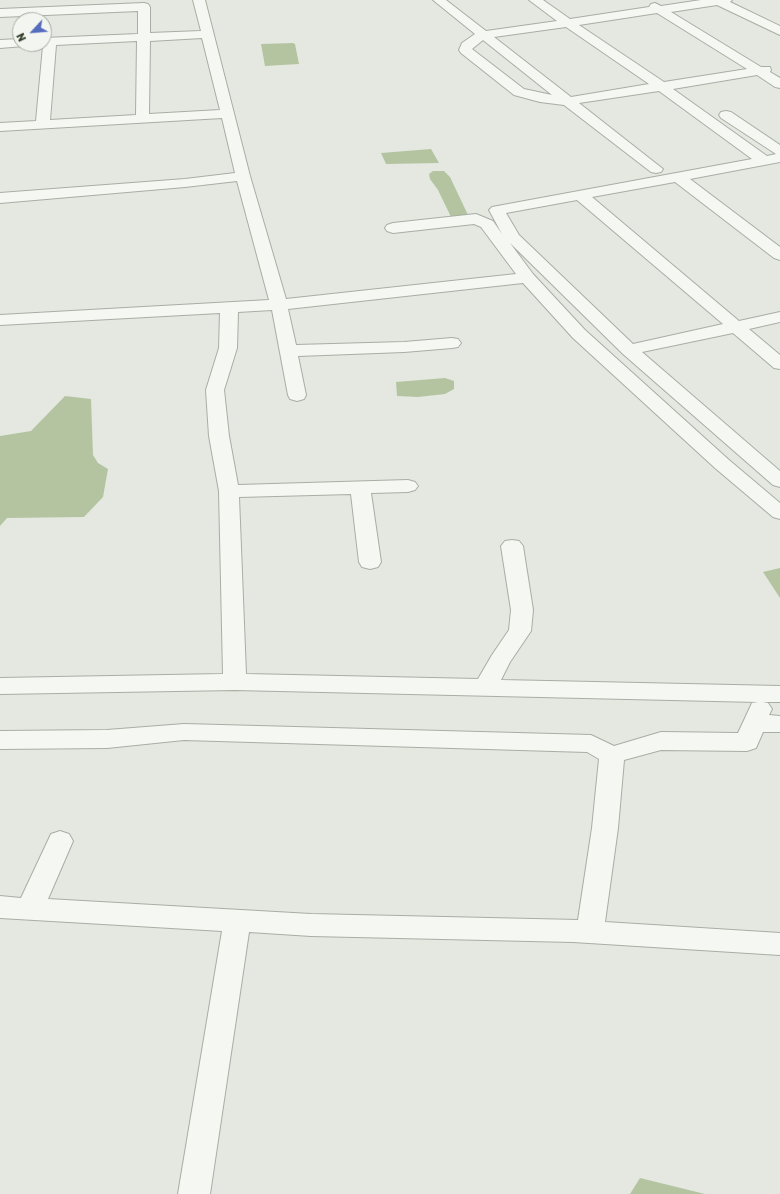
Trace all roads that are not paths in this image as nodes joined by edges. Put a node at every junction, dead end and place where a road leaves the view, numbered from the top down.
1 (199, 0) edge
2 (439, 0) edge
3 (535, 0) edge
4 (554, 0) edge
5 (645, 0) edge
6 (722, 0) edge
7 (660, 10) junction
8 (0, 13) edge
9 (584, 21) junction
10 (568, 22) junction
11 (779, 30) edge
12 (207, 34) junction
13 (483, 35) junction
14 (144, 37) junction
15 (52, 42) edge
16 (12, 43) edge
17 (0, 44) edge
18 (47, 52) edge
19 (780, 68) edge
20 (759, 71) junction
21 (680, 84) junction
22 (780, 84) edge
23 (662, 87) junction
24 (692, 93) dead end
25 (568, 101) junction
26 (717, 110) dead end
27 (228, 114) junction
28 (142, 119) junction
29 (42, 125) junction
30 (0, 127) edge
31 (776, 159) edge
32 (656, 169) dead end
33 (244, 176) junction
34 (678, 177) junction
35 (581, 195) junction
36 (0, 198) edge
37 (393, 228) dead end
38 (780, 255) edge
39 (526, 278) junction
40 (279, 305) junction
41 (226, 308) junction
42 (780, 317) edge
43 (0, 320) edge
44 (735, 327) junction
45 (452, 342) dead end
46 (629, 350) junction
47 (289, 351) junction
48 (780, 364) edge
49 (297, 395) dead end
50 (780, 481) edge
51 (360, 486) junction
52 (408, 486) dead end
53 (229, 491) junction
54 (780, 513) edge
55 (512, 546) dead end
56 (370, 562) dead end
57 (235, 682) junction
58 (0, 686) edge
59 (485, 687) junction
60 (774, 694) edge
61 (754, 723) junction
62 (780, 724) edge
63 (0, 740) edge
64 (612, 755) junction
65 (60, 841) dead end
66 (0, 907) edge
67 (30, 909) junction
68 (237, 922) junction
69 (590, 932) junction
70 (780, 944) edge
71 (194, 1194) edge

1 - 12 street
2 - 13 street
3 - 10 street
4 - 9 street
5 - 7 street
6 - 7 street
6 - 11 street
7 - 9 street
7 - 20 street
8 - 14 street
9 - 10 street
9 - 21 street
10 - 13 street
10 - 23 street
12 - 14 street
12 - 27 street
13 - 25 street
13 - 25 street
14 - 15 street
14 - 28 street
16 - 17 street
18 - 29 street
19 - 20 street
20 - 21 street
20 - 22 street
21 - 23 street
21 - 24 street
23 - 25 street
23 - 31 street
25 - 32 street
26 - 31 street
27 - 28 street
27 - 33 street
28 - 29 street
29 - 30 street
31 - 34 street
33 - 36 street
33 - 40 street
34 - 35 street
34 - 38 street
35 - 44 street
35 - 46 street
37 - 39 street
39 - 40 street
39 - 54 street
40 - 41 street
40 - 47 street
41 - 43 street
41 - 53 street
42 - 44 street
44 - 46 street
44 - 48 street
45 - 47 street
46 - 50 street
47 - 49 street
51 - 52 street
51 - 53 street
51 - 56 street
53 - 57 street
55 - 59 street
57 - 58 street
57 - 59 street
59 - 60 street
60 - 61 street
61 - 62 street
61 - 64 street
63 - 64 street
64 - 69 street
65 - 67 street
66 - 67 street
67 - 68 street
68 - 69 street
68 - 71 street
69 - 70 street

